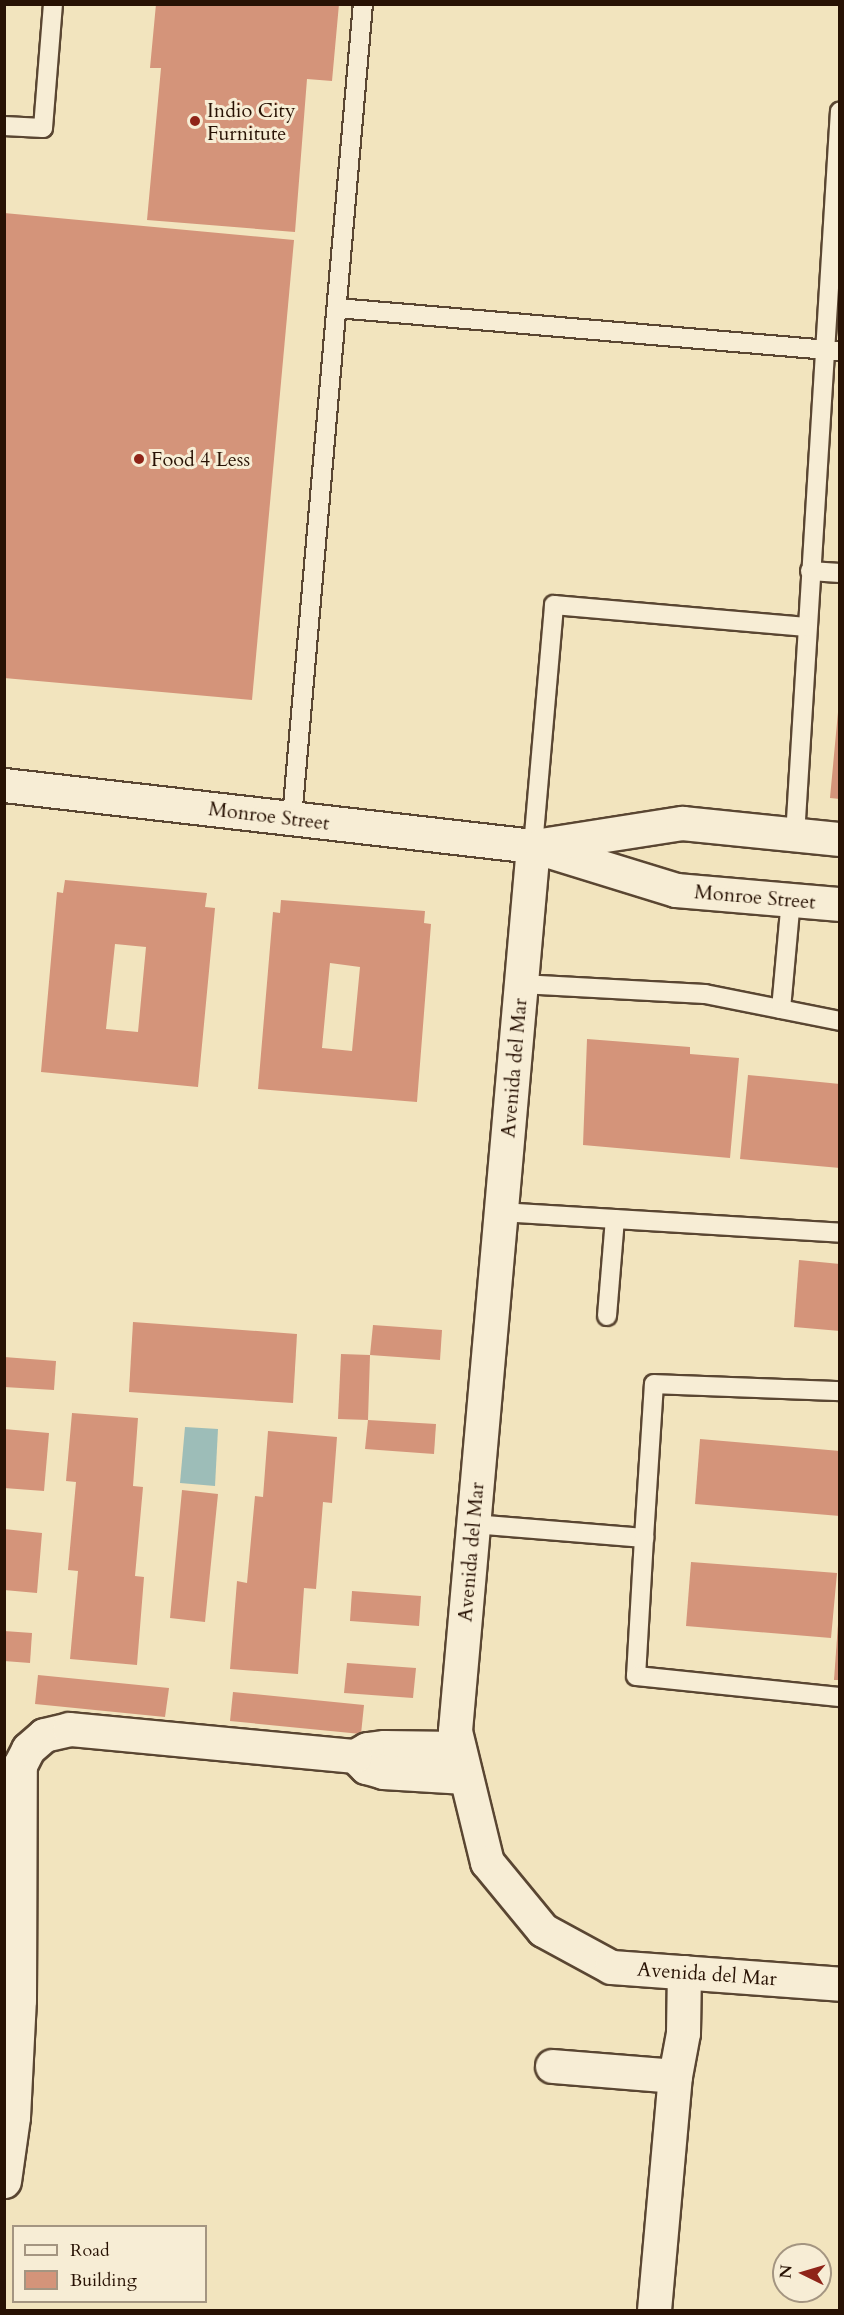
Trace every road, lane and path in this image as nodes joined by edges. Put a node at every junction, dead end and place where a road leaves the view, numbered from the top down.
1 (53, 4) edge
2 (363, 4) edge
3 (840, 111) edge
4 (4, 126) edge
5 (337, 308) junction
6 (832, 351) edge
7 (810, 571) junction
8 (840, 573) edge
9 (806, 627) junction
10 (5, 785) edge
11 (292, 818) junction
12 (795, 836) junction
13 (840, 839) edge
14 (533, 846) junction
15 (791, 900) junction
16 (840, 904) edge
17 (521, 984) junction
18 (781, 1010) junction
19 (840, 1021) edge
20 (501, 1212) junction
21 (615, 1219) junction
22 (840, 1233) edge
23 (607, 1316) dead end
24 (840, 1391) edge
25 (473, 1524) junction
26 (644, 1538) junction
27 (840, 1697) edge
28 (462, 1762) junction
29 (674, 1972) junction
30 (840, 1984) edge
31 (552, 2066) dead end
32 (666, 2075) junction
33 (4, 2181) edge
34 (654, 2310) edge

1 - 4 lane
2 - 5 lane
3 - 6 lane
5 - 6 lane
5 - 11 lane
6 - 7 lane
7 - 8 lane
7 - 9 lane
9 - 12 lane
9 - 14 lane
10 - 11 street, Monroe Street
11 - 14 street, Monroe Street
12 - 13 street, Monroe Street
12 - 14 street, Monroe Street
14 - 15 street, Monroe Street
14 - 17 street, Avenida del Mar
15 - 16 street, Monroe Street
15 - 18 lane
17 - 18 lane
17 - 20 street, Avenida del Mar
18 - 19 lane
20 - 21 lane
20 - 25 street, Avenida del Mar
21 - 22 lane
21 - 23 lane
24 - 26 lane
25 - 26 lane
25 - 28 street, Avenida del Mar
26 - 27 lane
28 - 29 street, Avenida del Mar
28 - 33 street
29 - 30 street, Avenida del Mar
29 - 32 street
31 - 32 street
32 - 34 street

